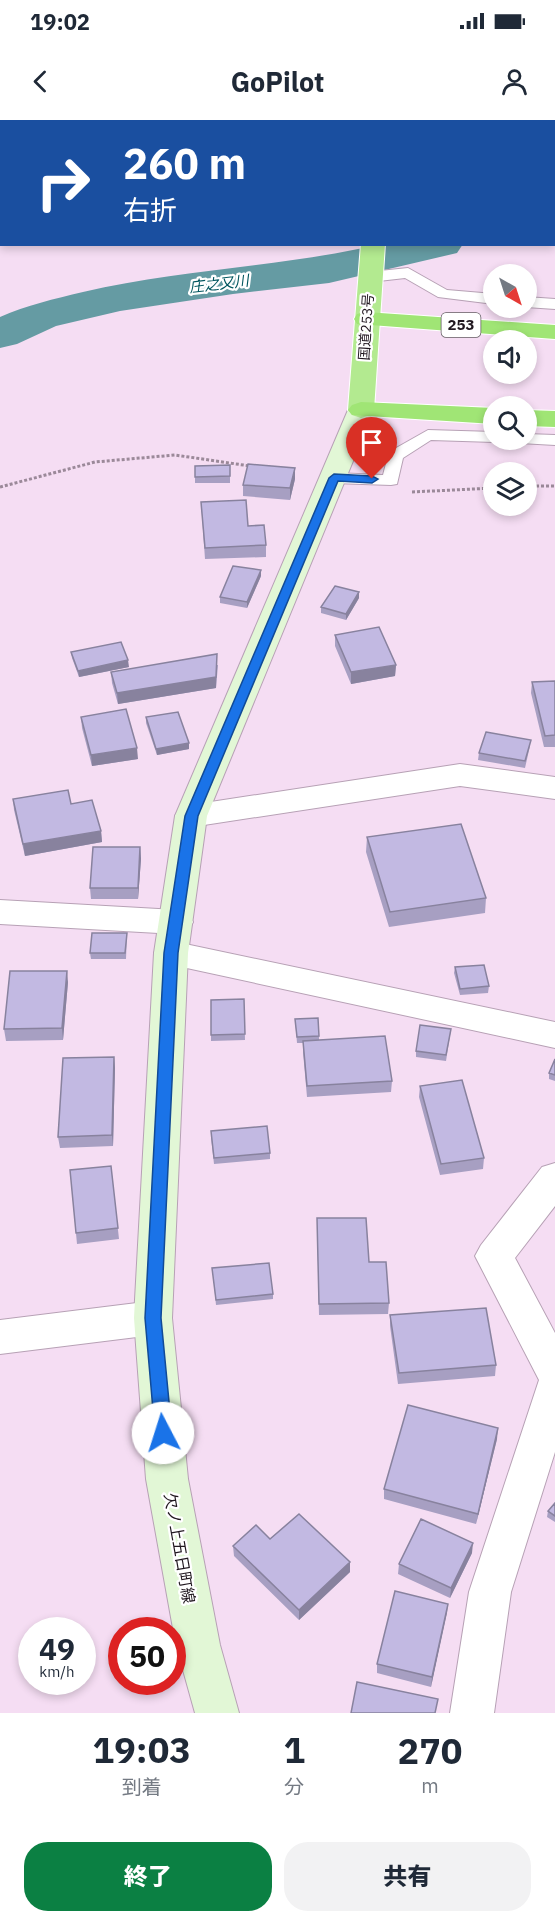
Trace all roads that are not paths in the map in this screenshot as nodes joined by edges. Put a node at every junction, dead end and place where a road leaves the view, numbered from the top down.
1 (373, 246) edge
2 (370, 277) junction
3 (483, 298) edge
4 (537, 303) edge
5 (555, 304) edge
6 (366, 319) junction
7 (555, 332) edge
8 (361, 410) junction
9 (483, 416) edge
10 (537, 418) edge
11 (555, 419) edge
12 (483, 437) edge
13 (537, 439) edge
14 (555, 440) edge
15 (334, 478) junction
16 (555, 788) edge
17 (191, 816) junction
18 (0, 912) edge
19 (173, 938) junction
20 (555, 1035) edge
21 (555, 1178) edge
22 (153, 1318) junction
23 (0, 1337) edge
24 (555, 1371) edge
25 (555, 1388) edge
26 (217, 1713) edge
27 (472, 1713) edge

1 - 2 highway, 国道253号
2 - 3 lane
2 - 6 highway, 国道253号
4 - 5 lane
6 - 7 highway, 253
6 - 8 highway, 国道253号
8 - 9 highway
8 - 15 main road, 欠ノ上五日町線
10 - 11 highway
12 - 15 lane
13 - 14 lane
15 - 17 main road, 欠ノ上五日町線
16 - 17 street
17 - 19 main road, 欠ノ上五日町線
18 - 19 street
19 - 20 street
19 - 22 main road, 欠ノ上五日町線
21 - 24 street
22 - 23 street
22 - 26 main road, 欠ノ上五日町線
25 - 27 street

